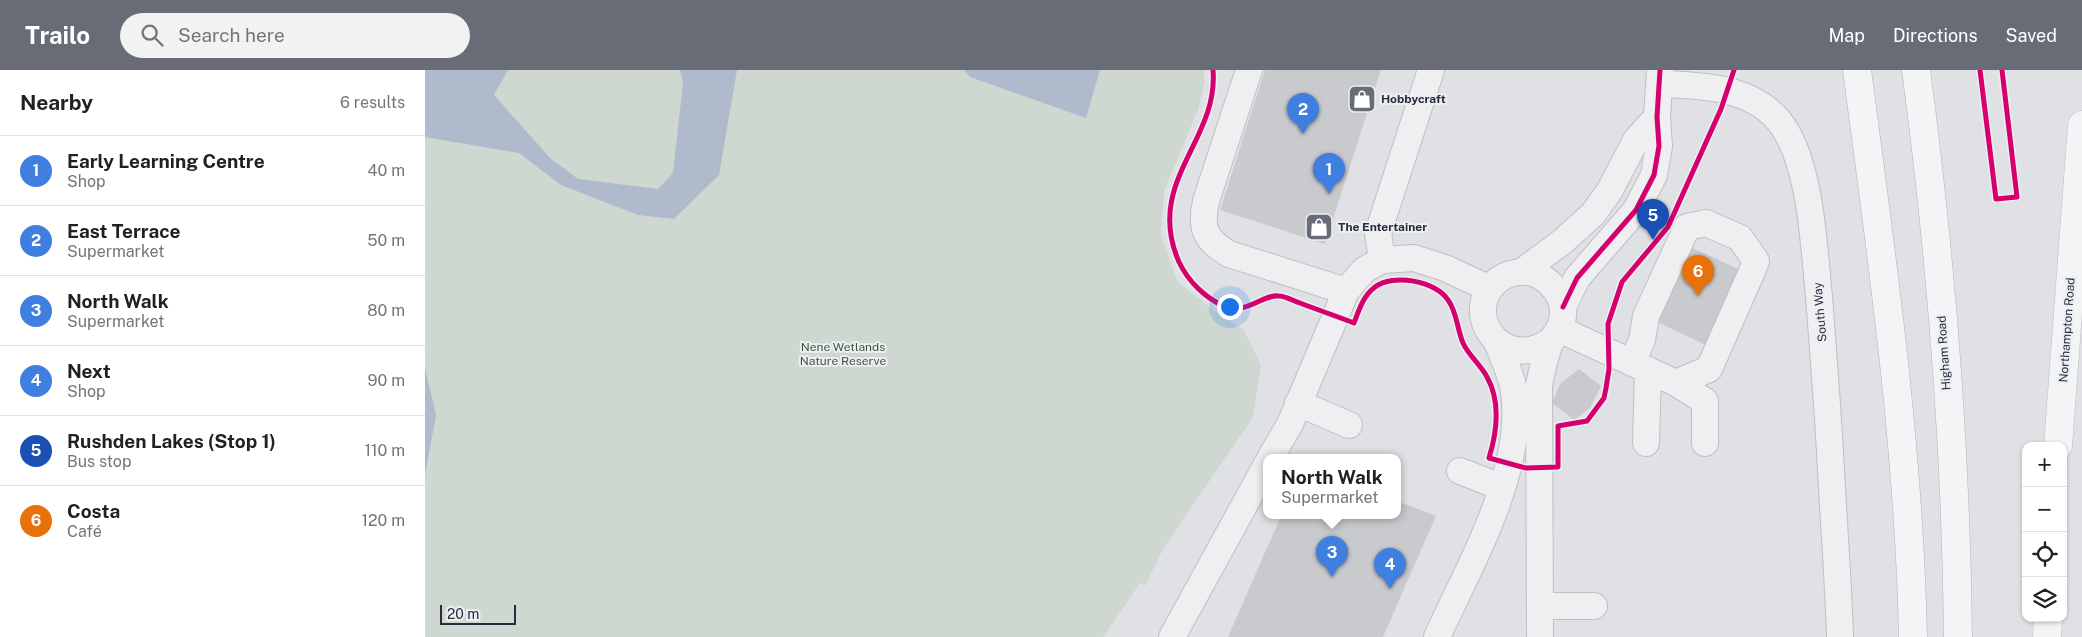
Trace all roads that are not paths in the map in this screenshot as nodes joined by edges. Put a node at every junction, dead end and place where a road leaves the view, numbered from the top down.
1 (1249, 70) edge
2 (1431, 70) edge
3 (1857, 70) edge
4 (1916, 70) edge
5 (1660, 77) edge
6 (1657, 117) junction
7 (2082, 125) edge
8 (1382, 260) junction
9 (1523, 271) junction
10 (1490, 289) junction
11 (1346, 291) junction
12 (1558, 325) junction
13 (1497, 342) junction
14 (1640, 366) junction
15 (1676, 383) junction
16 (1298, 403) junction
17 (1349, 425) dead end
18 (2058, 442) edge
19 (1646, 443) dead end
20 (1705, 443) dead end
21 (1272, 454) edge
22 (1263, 471) edge
23 (1460, 471) dead end
24 (1501, 487) junction
25 (1540, 606) junction
26 (1594, 606) dead end
27 (2048, 622) edge
28 (1172, 637) edge
29 (1437, 637) edge
30 (1540, 637) edge
31 (1840, 637) edge
32 (1913, 637) edge
33 (1958, 637) edge
34 (2047, 637) edge

1 - 11 street
2 - 8 street
3 - 32 main road
4 - 33 main road, Higham Road
5 - 6 street
5 - 31 street, South Way
6 - 9 street
6 - 12 street
7 - 18 main road, Northampton Road
8 - 10 street
8 - 11 street
9 - 10 street
9 - 12 street
10 - 13 street
11 - 16 street
12 - 13 street
12 - 14 street
12 - 25 street
13 - 24 street
14 - 15 street
14 - 15 street
14 - 19 street
15 - 20 street
16 - 17 street
16 - 21 street
22 - 28 street
23 - 24 street
24 - 29 street
25 - 26 street
25 - 30 street
27 - 34 main road

